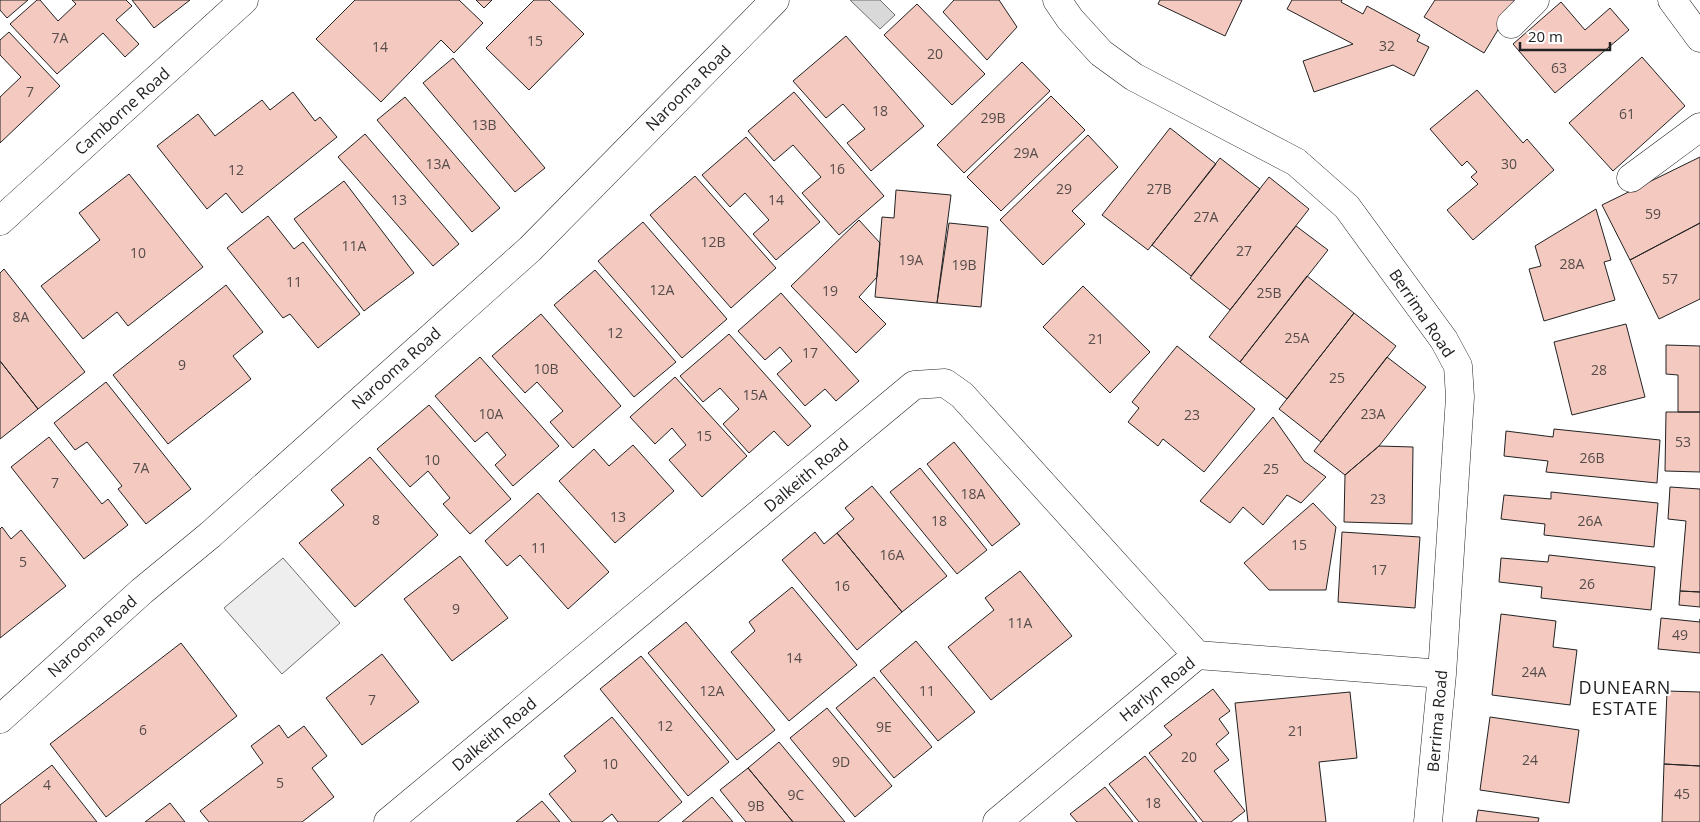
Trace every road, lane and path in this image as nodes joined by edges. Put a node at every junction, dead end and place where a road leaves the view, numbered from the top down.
1 (244, 0) edge
2 (775, 0) edge
3 (1057, 0) edge
4 (1535, 0) edge
5 (1672, 0) edge
6 (1511, 24) dead end
7 (1700, 38) edge
8 (1700, 127) edge
9 (1631, 178) dead end
10 (0, 221) edge
11 (1197, 655) junction
12 (1442, 674) junction
13 (0, 719) edge
14 (388, 822) edge
15 (997, 822) edge
16 (1428, 822) edge

1 - 10 street, Camborne Road
2 - 13 street, Narooma Road
3 - 12 street, Berrima Road
4 - 6 street
5 - 7 street
8 - 9 street
11 - 12 street, Harlyn Road
11 - 14 street, Dalkeith Road
11 - 15 street, Harlyn Road
12 - 16 street, Berrima Road

